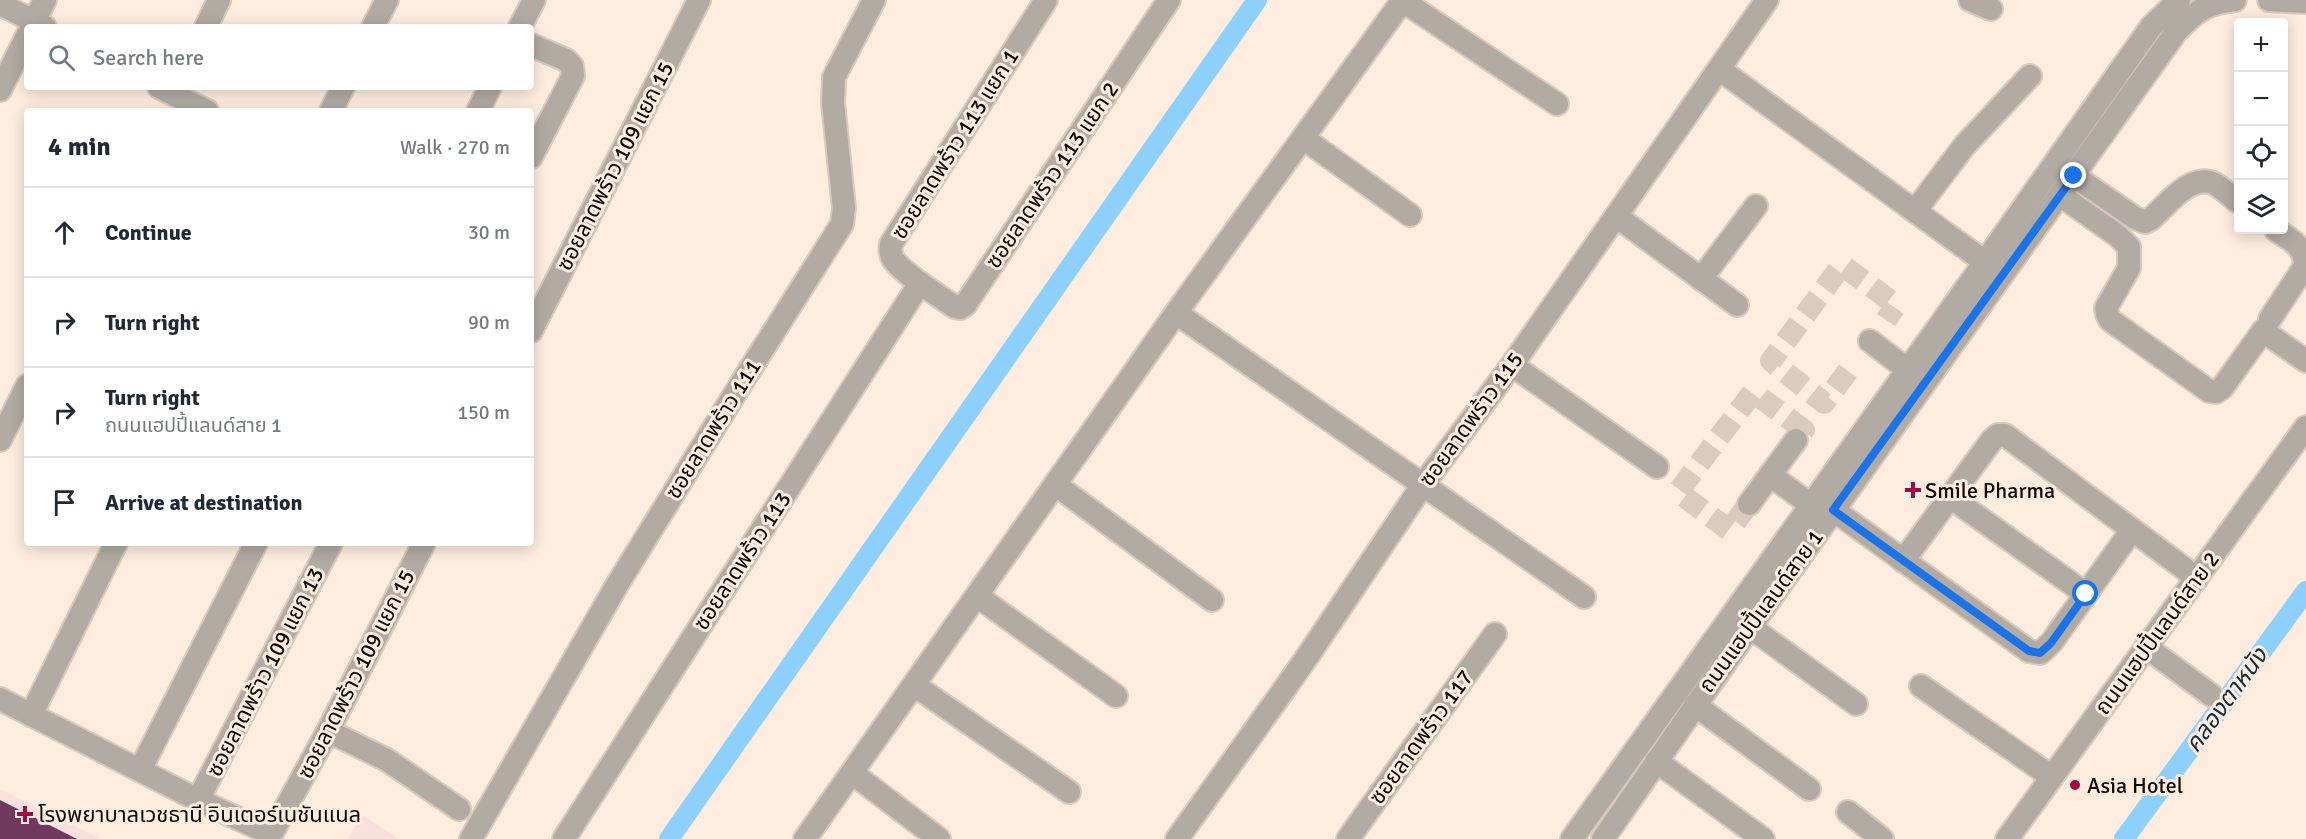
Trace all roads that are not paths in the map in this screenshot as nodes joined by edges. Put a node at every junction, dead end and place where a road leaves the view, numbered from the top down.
1 (45, 0) edge
2 (219, 0) edge
3 (387, 0) edge
4 (534, 0) edge
5 (699, 0) edge
6 (874, 0) edge
7 (1046, 0) edge
8 (1169, 0) edge
9 (1403, 0) edge
10 (1767, 0) edge
11 (1970, 0) edge
12 (2179, 0) edge
13 (2227, 0) edge
14 (2269, 0) edge
15 (2306, 2) edge
16 (0, 4) edge
17 (1991, 9) dead end
18 (28, 24) edge
19 (36, 24) edge
20 (207, 24) edge
21 (375, 24) edge
22 (522, 24) edge
23 (24, 46) edge
24 (534, 46) edge
25 (1719, 69) junction
26 (2030, 76) dead end
27 (0, 90) edge
28 (342, 90) edge
29 (488, 90) edge
30 (168, 95) edge
31 (1557, 104) dead end
32 (200, 108) edge
33 (332, 108) edge
34 (480, 108) edge
35 (1303, 138) junction
36 (534, 151) edge
37 (2074, 176) junction
38 (2060, 195) junction
39 (2234, 199) edge
40 (1756, 206) dead end
41 (1915, 211) junction
42 (1410, 215) dead end
43 (1616, 216) junction
44 (2282, 234) edge
45 (1985, 262) junction
46 (1701, 279) junction
47 (920, 283) junction
48 (1737, 305) dead end
49 (1176, 313) junction
50 (2270, 319) dead end
51 (534, 325) edge
52 (1870, 341) dead end
53 (2306, 361) edge
54 (1512, 365) junction
55 (1908, 370) junction
56 (24, 392) edge
57 (2306, 427) edge
58 (1877, 431) junction
59 (0, 440) edge
60 (1796, 440) dead end
61 (1657, 467) dead end
62 (1770, 475) junction
63 (1056, 485) junction
64 (1422, 486) junction
65 (1950, 497) junction
66 (1749, 504) tunnel mouth
67 (1820, 504) junction
68 (2132, 530) junction
69 (115, 546) edge
70 (254, 546) edge
71 (329, 546) edge
72 (422, 546) edge
73 (1904, 561) junction
74 (2197, 578) junction
75 (2086, 594) junction
76 (977, 596) junction
77 (1584, 597) dead end
78 (1212, 600) dead end
79 (1749, 627) junction
80 (1495, 634) dead end
81 (2146, 648) junction
82 (914, 685) junction
83 (1921, 686) dead end
84 (2211, 695) dead end
85 (1116, 696) dead end
86 (0, 699) edge
87 (1856, 704) dead end
88 (1695, 705) junction
89 (31, 715) junction
90 (328, 731) junction
91 (1656, 761) junction
92 (140, 770) junction
93 (852, 773) junction
94 (2052, 777) junction
95 (1809, 789) dead end
96 (1069, 792) dead end
97 (198, 800) junction
98 (459, 809) dead end
99 (1848, 812) dead end
100 (471, 839) edge
101 (564, 839) edge
102 (805, 839) edge
103 (939, 839) edge
104 (1177, 839) edge
105 (1348, 839) edge
106 (1572, 839) edge
107 (1603, 839) edge
108 (1763, 839) edge
109 (1882, 839) edge
110 (2007, 839) edge

1 - 19 street
2 - 20 street
3 - 21 street
4 - 22 street
5 - 51 street, ซอยลาดพร้าว 109 แยก 15
6 - 100 street, ซอยลาดพร้าว 111
7 - 47 street, ซอยลาดพร้าว 113 แยก 1
8 - 47 street, ซอยลาดพร้าว 113 แยก 2
9 - 31 street
9 - 35 street
10 - 25 street, ซอยลาดพร้าว 115
11 - 17 street
12 - 45 street, ถนนแฮปปี้แลนด์สาย 1
13 - 37 street, ถนนแฮปปี้แลนด์สาย 1
14 - 15 street
16 - 18 street
23 - 27 street
24 - 36 street
25 - 41 street
25 - 43 street, ซอยลาดพร้าว 115
26 - 41 street
28 - 33 street
29 - 34 street
30 - 32 street
35 - 42 street
35 - 49 street
37 - 38 street, ถนนแฮปปี้แลนด์สาย 1
37 - 39 street
38 - 53 street
38 - 58 street, ถนนแฮปปี้แลนด์สาย 1
40 - 46 street
41 - 45 street
43 - 46 street
43 - 54 street, ซอยลาดพร้าว 115
44 - 50 street
45 - 55 street, ถนนแฮปปี้แลนด์สาย 1
46 - 48 street
47 - 101 street, ซอยลาดพร้าว 113
49 - 63 street
49 - 64 street
52 - 55 street
54 - 61 street
54 - 64 street, ซอยลาดพร้าว 115
55 - 58 street, ถนนแฮปปี้แลนด์สาย 1
56 - 59 street
57 - 74 street, ถนนแฮปปี้แลนด์สาย 2
58 - 67 street, ถนนแฮปปี้แลนด์สาย 1
60 - 62 street
62 - 66 street
62 - 67 street
63 - 76 street
63 - 78 street
64 - 77 street
64 - 104 street, ซอยลาดพร้าว 115
65 - 68 street
65 - 73 street
65 - 75 street
67 - 73 street
67 - 79 street, ถนนแฮปปี้แลนด์สาย 1
67 - 106 street, ถนนแฮปปี้แลนด์สาย 1
68 - 74 street
68 - 75 street
69 - 89 street
70 - 92 street
71 - 97 street, ซอยลาดพร้าว 109 แยก 13
72 - 90 street, ซอยลาดพร้าว 109 แยก 15
73 - 75 street
74 - 81 street, ถนนแฮปปี้แลนด์สาย 2
76 - 82 street
76 - 85 street
79 - 87 street
79 - 88 street, ถนนแฮปปี้แลนด์สาย 1
80 - 105 street, ซอยลาดพร้าว 117
81 - 84 street
81 - 94 street, ถนนแฮปปี้แลนด์สาย 2
82 - 93 street
82 - 96 street
83 - 94 street
86 - 89 street
88 - 91 street, ถนนแฮปปี้แลนด์สาย 1
88 - 95 street
89 - 92 street
90 - 97 street, ซอยลาดพร้าว 109 แยก 15
90 - 98 street
91 - 107 street, ถนนแฮปปี้แลนด์สาย 1
91 - 108 street
92 - 97 street
93 - 102 street
93 - 103 street
94 - 110 street, ถนนแฮปปี้แลนด์สาย 2
99 - 109 street

